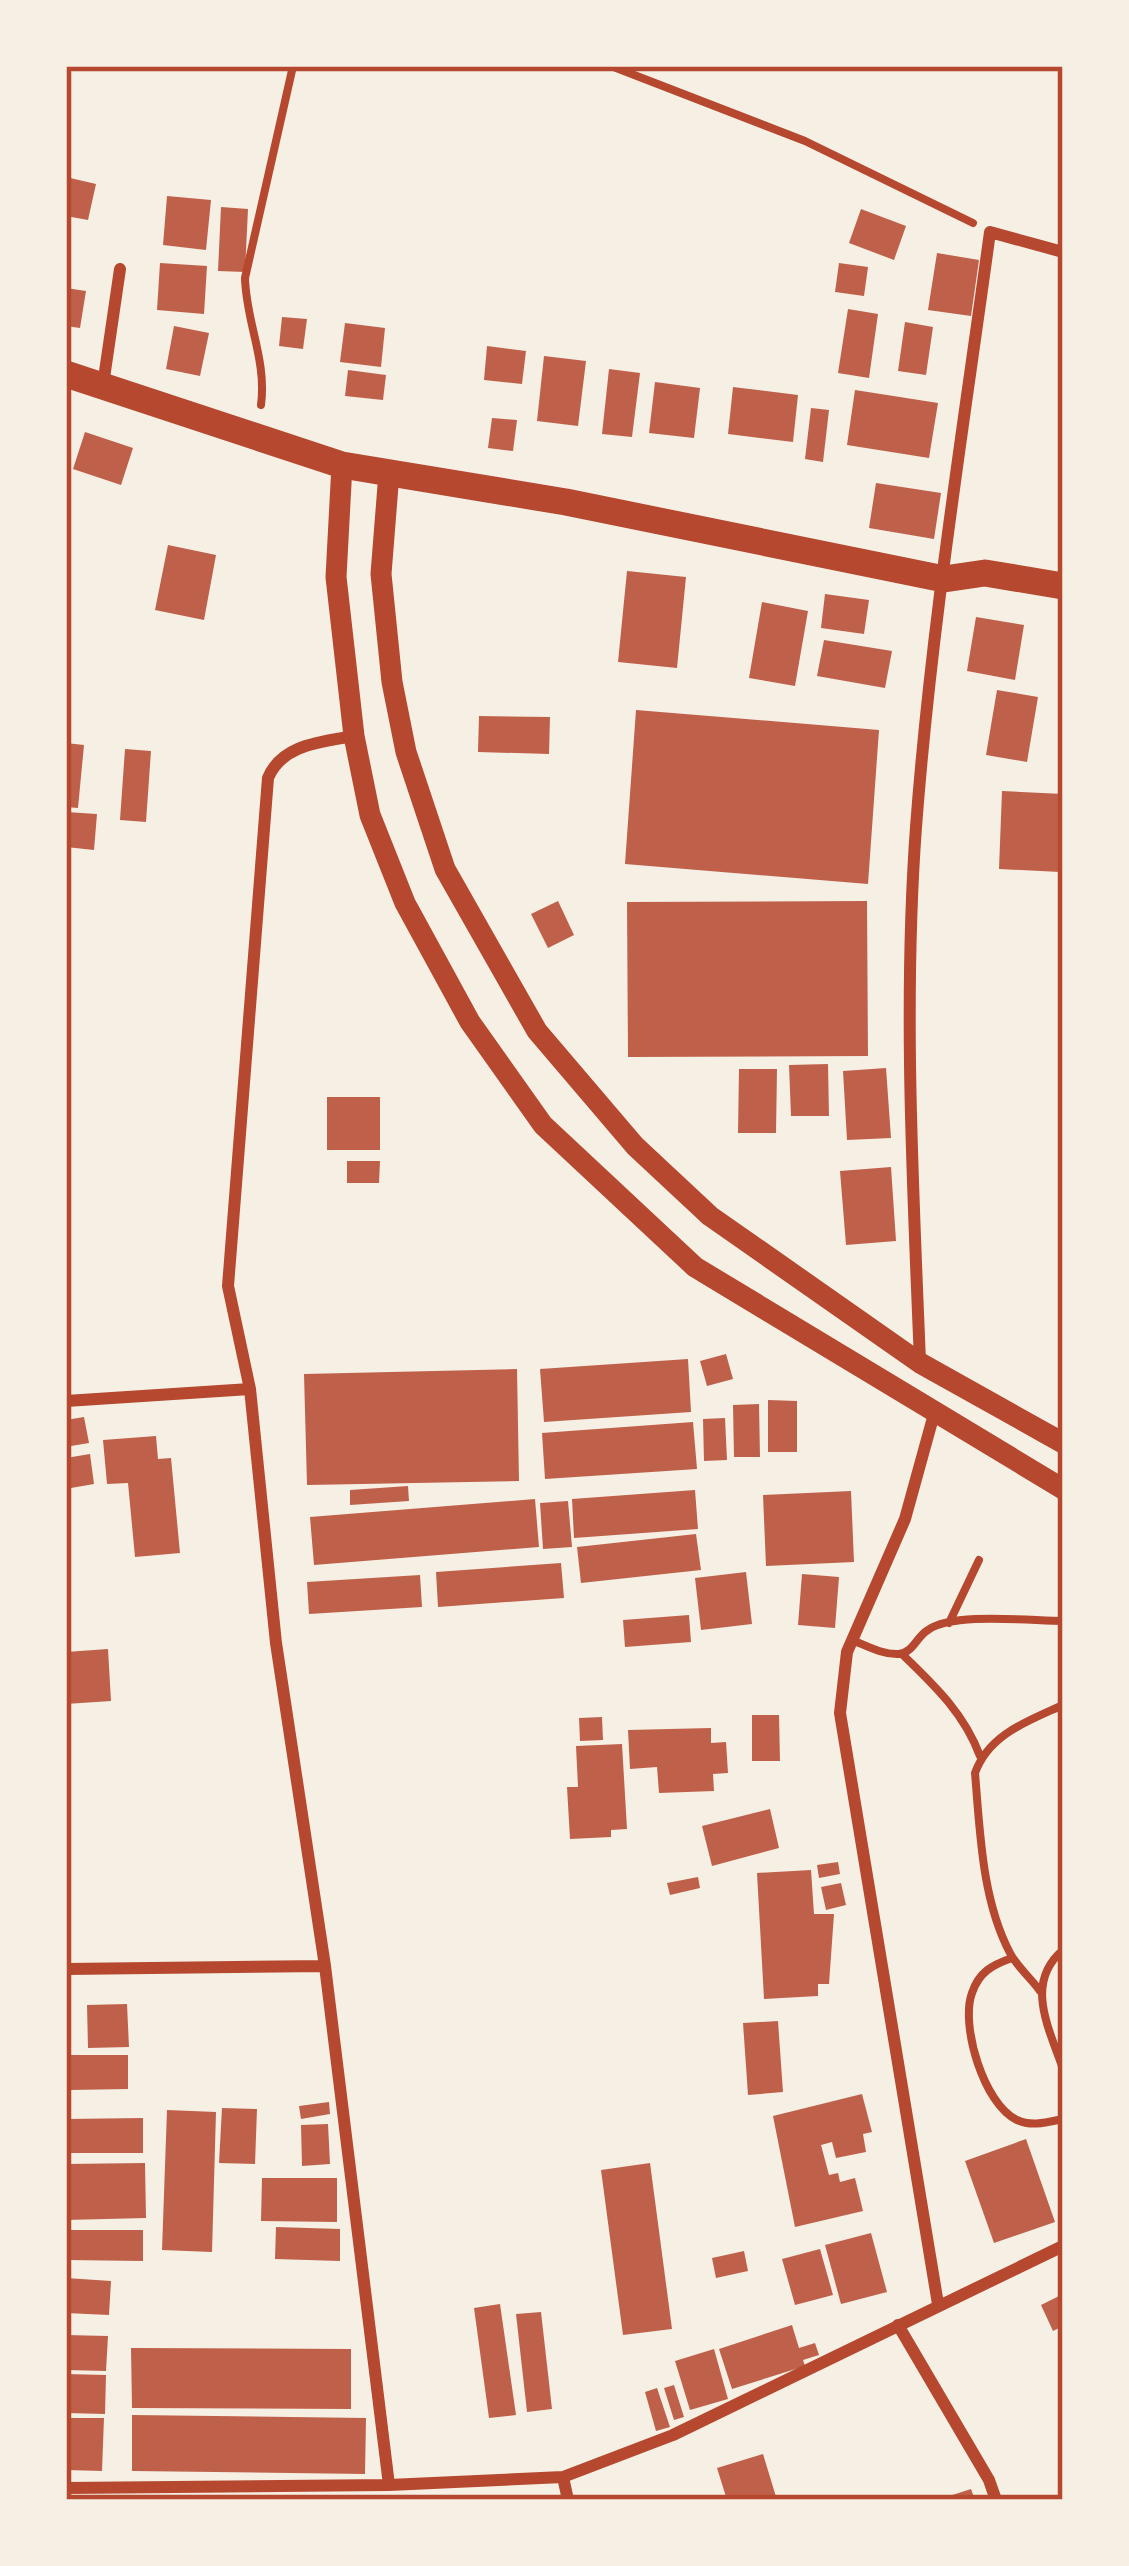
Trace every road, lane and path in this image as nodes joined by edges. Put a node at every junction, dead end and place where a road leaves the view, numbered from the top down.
1 (292, 66) edge
2 (610, 66) edge
3 (990, 232) junction
4 (1063, 251) edge
5 (121, 269) dead end
6 (66, 374) edge
7 (103, 386) junction
8 (250, 436) junction
9 (342, 465) junction
10 (389, 473) junction
11 (944, 579) junction
12 (1063, 586) edge
13 (354, 736) junction
14 (920, 1363) junction
15 (250, 1389) junction
16 (66, 1401) edge
17 (934, 1414) junction
18 (1063, 1443) edge
19 (1063, 1489) edge
20 (979, 1560) dead end
21 (1063, 1621) edge
22 (949, 1624) junction
23 (852, 1640) junction
24 (902, 1654) junction
25 (1063, 1705) edge
26 (981, 1757) junction
27 (1063, 1950) edge
28 (1012, 1958) junction
29 (326, 1966) junction
30 (66, 1969) edge
31 (1040, 1991) junction
32 (1063, 2069) edge
33 (1063, 2119) edge
34 (1063, 2246) edge
35 (938, 2304) junction
36 (898, 2325) junction
37 (563, 2477) junction
38 (389, 2485) junction
39 (66, 2488) edge
40 (170, 2494) edge
41 (568, 2500) edge
42 (996, 2500) edge

1 - 8 path
2 - 3 path
3 - 4 street
3 - 11 street
5 - 7 street
6 - 7 main road
7 - 8 main road
8 - 9 main road
9 - 10 main road
9 - 13 street
10 - 11 main road
10 - 14 street
11 - 12 main road
11 - 14 street
13 - 15 street
13 - 17 street
14 - 18 street
15 - 16 street
15 - 29 street
17 - 19 street
17 - 23 street
20 - 22 lane
21 - 22 lane
22 - 24 lane
23 - 24 lane
23 - 35 street
24 - 26 lane
25 - 26 lane
26 - 28 lane
27 - 31 lane
28 - 31 lane
28 - 33 lane
29 - 30 street
29 - 38 street
31 - 32 lane
34 - 35 street
35 - 36 street
36 - 37 street
36 - 42 street
37 - 38 street
37 - 41 street
38 - 40 street
39 - 40 street

